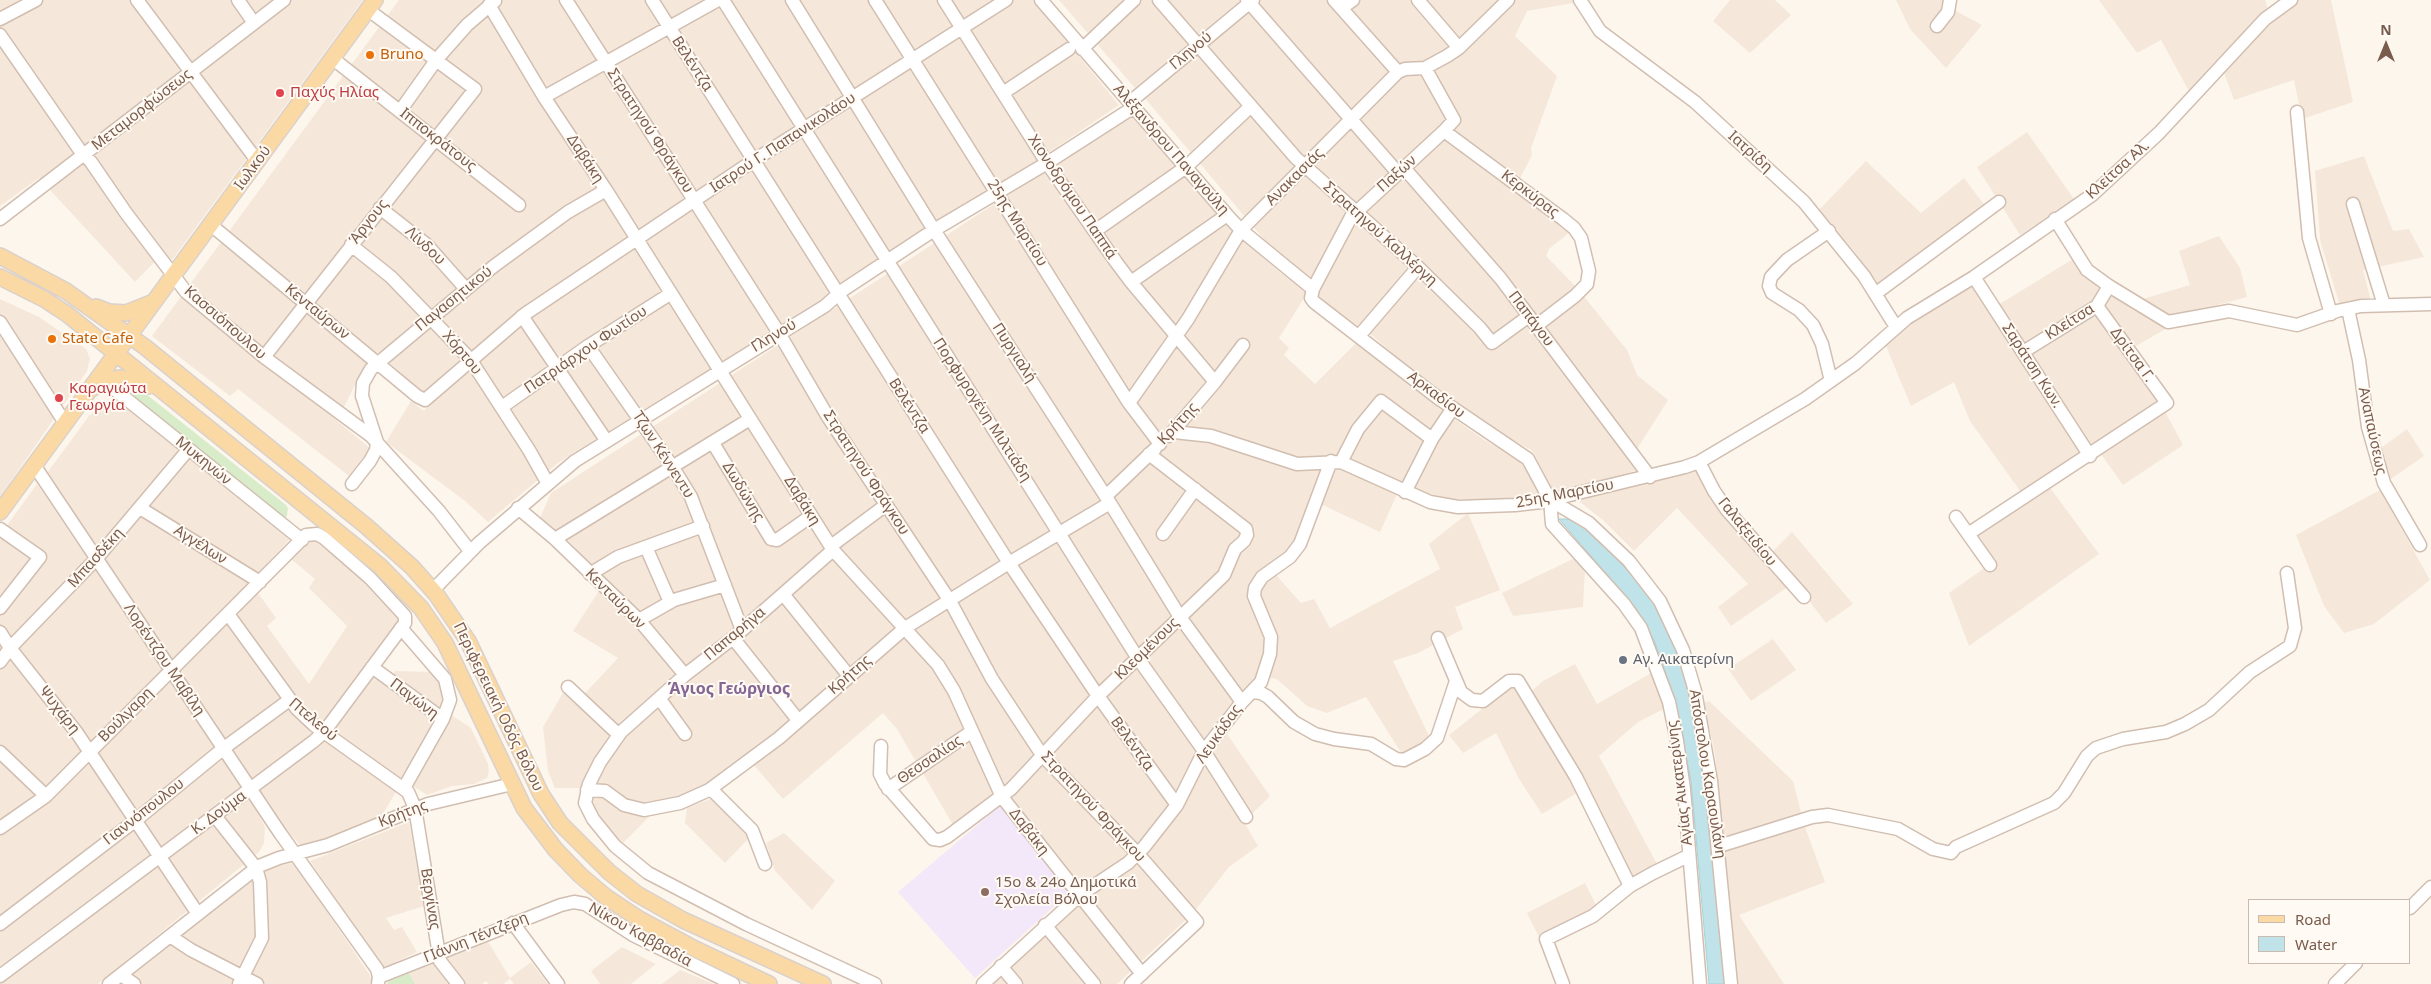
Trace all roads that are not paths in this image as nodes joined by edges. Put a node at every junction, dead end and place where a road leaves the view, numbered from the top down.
1 (36, 0) edge
2 (137, 0) edge
3 (238, 0) edge
4 (284, 0) edge
5 (566, 0) edge
6 (652, 0) edge
7 (718, 0) edge
8 (723, 0) edge
9 (792, 0) edge
10 (875, 0) edge
11 (944, 0) edge
12 (1006, 0) edge
13 (1041, 0) edge
14 (1134, 0) edge
15 (1159, 0) edge
16 (1353, 0) edge
17 (1418, 0) edge
18 (1508, 0) edge
19 (1580, 0) edge
20 (1950, 0) edge
21 (2290, 0) edge
22 (1250, 1) edge
23 (493, 2) edge
24 (1338, 4) edge
25 (371, 5) edge
26 (0, 18) edge
27 (254, 23) junction
28 (1937, 26) dead end
29 (669, 28) junction
30 (962, 28) junction
31 (0, 35) edge
32 (1198, 44) junction
33 (1459, 48) junction
34 (1069, 49) dead end
35 (1082, 49) junction
36 (332, 58) junction
37 (913, 58) junction
38 (437, 59) junction
39 (606, 62) junction
40 (1425, 68) junction
41 (191, 72) junction
42 (1398, 72) junction
43 (1003, 93) junction
44 (544, 97) junction
45 (853, 97) junction
46 (1132, 105) junction
47 (1251, 106) junction
48 (400, 111) junction
49 (2297, 112) dead end
50 (1352, 119) junction
51 (804, 129) junction
52 (1444, 131) junction
53 (434, 138) junction
54 (84, 154) junction
55 (754, 161) junction
56 (258, 162) junction
57 (1047, 163) junction
58 (1186, 167) junction
59 (1305, 167) junction
60 (1401, 171) junction
61 (606, 190) junction
62 (998, 192) junction
63 (695, 200) junction
64 (1999, 202) dead end
65 (2353, 204) dead end
66 (519, 205) dead end
67 (380, 208) junction
68 (1356, 211) junction
69 (1227, 215) junction
70 (0, 219) edge
71 (2055, 219) junction
72 (211, 225) junction
73 (934, 230) junction
74 (1241, 230) junction
75 (1095, 232) junction
76 (1829, 232) junction
77 (636, 239) junction
78 (351, 245) junction
79 (0, 256) edge
80 (887, 262) junction
81 (1418, 267) junction
82 (173, 275) junction
83 (0, 277) edge
84 (1974, 277) junction
85 (1131, 282) junction
86 (2109, 286) junction
87 (466, 289) junction
88 (670, 294) junction
89 (839, 294) junction
90 (1312, 294) junction
91 (1876, 294) junction
92 (152, 303) junction
93 (306, 303) junction
94 (2431, 304) edge
95 (86, 305) junction
96 (2384, 305) junction
97 (2097, 306) junction
98 (2348, 309) junction
99 (2331, 314) junction
100 (522, 316) junction
101 (431, 318) junction
102 (1533, 321) junction
103 (0, 322) edge
104 (1896, 327) junction
105 (779, 333) junction
106 (128, 336) junction
107 (1176, 336) junction
108 (1359, 336) junction
109 (1243, 345) dead end
110 (588, 346) junction
111 (2023, 352) junction
112 (116, 353) junction
113 (264, 357) junction
114 (470, 359) junction
115 (377, 362) junction
116 (558, 367) junction
117 (719, 370) junction
118 (104, 381) junction
119 (1831, 381) junction
120 (1215, 382) junction
121 (88, 391) junction
122 (422, 400) joint
123 (1129, 403) junction
124 (181, 405) junction
125 (502, 407) junction
126 (1453, 408) junction
127 (640, 419) junction
128 (750, 419) junction
129 (65, 423) junction
130 (1174, 432) junction
131 (1432, 439) junction
132 (606, 440) junction
133 (377, 442) junction
134 (713, 443) junction
135 (1160, 444) junction
136 (188, 450) junction
137 (1149, 454) junction
138 (2090, 456) junction
139 (1336, 462) junction
140 (1699, 462) junction
141 (34, 465) junction
142 (672, 466) junction
143 (1650, 476) junction
144 (547, 482) junction
145 (352, 484) dead end
146 (1195, 489) junction
147 (1405, 492) junction
148 (1108, 499) junction
149 (1550, 500) junction
150 (886, 505) junction
151 (140, 508) junction
152 (518, 508) junction
153 (0, 512) edge
154 (811, 516) junction
155 (1956, 517) dead end
156 (703, 526) junction
157 (0, 529) edge
158 (1060, 532) junction
159 (1163, 534) dead end
160 (1968, 534) junction
161 (307, 536) junction
162 (555, 539) junction
163 (2420, 545) dead end
164 (646, 547) junction
165 (832, 548) junction
166 (470, 551) junction
167 (97, 558) junction
168 (1009, 563) junction
169 (1990, 566) dead end
170 (2287, 573) dead end
171 (590, 574) junction
172 (260, 582) junction
173 (725, 585) junction
174 (433, 590) junction
175 (783, 594) junction
176 (1804, 597) dead end
177 (950, 601) junction
178 (670, 602) junction
179 (0, 608) edge
180 (228, 614) junction
181 (1180, 617) junction
182 (638, 620) junction
183 (404, 623) junction
184 (905, 628) junction
185 (0, 632) edge
186 (737, 634) junction
187 (1438, 638) dead end
188 (10, 648) junction
189 (1137, 657) junction
190 (0, 662) edge
191 (372, 667) junction
192 (171, 670) junction
193 (685, 675) junction
194 (849, 676) junction
195 (1456, 681) junction
196 (568, 687) dead end
197 (1252, 692) junction
198 (1098, 696) junction
199 (659, 698) junction
200 (288, 701) junction
201 (1242, 702) junction
202 (443, 720) junction
203 (798, 720) junction
204 (324, 732) junction
205 (971, 732) junction
206 (619, 734) junction
207 (685, 734) dead end
208 (880, 746) dead end
209 (224, 748) junction
210 (1204, 750) junction
211 (90, 751) junction
212 (0, 752) edge
213 (1042, 755) junction
214 (512, 784) junction
215 (404, 788) junction
216 (888, 788) junction
217 (711, 789) junction
218 (251, 790) junction
219 (587, 790) junction
220 (46, 796) junction
221 (1002, 797) junction
222 (1176, 805) junction
223 (415, 808) junction
224 (215, 816) junction
225 (1246, 817) dead end
226 (136, 820) junction
227 (0, 828) edge
228 (1719, 846) junction
229 (296, 853) junction
230 (1138, 854) junction
231 (1688, 856) junction
232 (160, 857) junction
233 (765, 864) dead end
234 (256, 868) junction
235 (1630, 886) junction
236 (2431, 887) edge
237 (1080, 895) junction
238 (574, 902) joint
239 (2411, 907) edge
240 (198, 914) junction
241 (0, 924) edge
242 (513, 924) junction
243 (1044, 925) junction
244 (170, 936) junction
245 (439, 954) junction
246 (2355, 964) edge
247 (1002, 966) junction
248 (1142, 974) junction
249 (0, 976) edge
250 (121, 976) junction
251 (241, 981) edge
252 (379, 981) edge
253 (726, 982) edge
254 (109, 984) edge
255 (134, 984) edge
256 (257, 984) edge
257 (458, 984) edge
258 (558, 984) edge
259 (769, 984) edge
260 (823, 984) edge
261 (875, 984) edge
262 (983, 984) edge
263 (1016, 984) edge
264 (1094, 984) edge
265 (1131, 984) edge
266 (1563, 984) edge
267 (1700, 984) edge
268 (1731, 984) edge
269 (2336, 984) edge

1 - 26 street
2 - 41 street
3 - 27 street
4 - 27 street, Μεταμορφώσεως
5 - 39 street, Στρατηγού Φράγκου
6 - 29 street, Βελέντζα
7 - 29 street
8 - 51 street, Πορφυρογένη Μιλτιάδη
9 - 45 street, Πυργιαλή
10 - 37 street, 25ης Μαρτίου
11 - 30 street, Χιονοδρόμου Παππά
12 - 30 street, Ιατρού Γ. Παπανικολάου
13 - 35 street, Αλέξανδρου Παναγούλη
14 - 35 street
15 - 32 street, Στρατηγού Καλλέργη
16 - 24 street
17 - 33 street
18 - 33 street
19 - 76 street, Ιατρίδη
20 - 28 street
21 - 71 street, Κλείτσα Αλ.
22 - 32 street, Γληνού
22 - 50 street, Παπάγου
23 - 38 street
23 - 44 street, Δαβάκη
24 - 42 street
25 - 36 main road, Ιωλκού
25 - 38 street
27 - 41 street, Μεταμορφώσεως
29 - 39 street
29 - 55 street, Βελέντζα
30 - 37 street, Ιατρού Γ. Παπανικολάου
30 - 43 street, Χιονοδρόμου Παππά
31 - 54 street, Κασσιόπουλου
32 - 46 street, Γληνού
32 - 47 street, Στρατηγού Καλλέργη
33 - 40 street
34 - 43 street
35 - 46 street, Αλέξανδρου Παναγούλη
36 - 48 street, Ιπποκράτους
36 - 56 main road, Ιωλκού
37 - 45 street, Ιατρού Γ. Παπανικολάου
37 - 62 street, 25ης Μαρτίου
38 - 48 street
38 - 53 street, Άργους
39 - 44 street
39 - 63 street, Στρατηγού Φράγκου
40 - 42 street
40 - 52 street
41 - 54 street, Μεταμορφώσεως
41 - 56 street
42 - 50 street, Ανακασιάς
43 - 57 street, Χιονοδρόμου Παππά
44 - 61 street, Δαβάκη
45 - 51 street, Ιατρού Γ. Παπανικολάου
45 - 73 street, Πυργιαλή
46 - 57 street, Γληνού
46 - 58 street, Αλέξανδρου Παναγούλη
47 - 58 street
47 - 59 street, Στρατηγού Καλλέργη
48 - 53 street, Ιπποκράτους
49 - 99 street
50 - 59 street, Ανακασιάς
50 - 60 street, Παπάγου
51 - 55 street, Ιατρού Γ. Παπανικολάου
51 - 80 street, Πορφυρογένη Μιλτιάδη
52 - 60 street, Παξών
52 - 102 street, Κερκύρας
53 - 66 street, Ιπποκράτους
53 - 67 street, Άργους
54 - 70 street, Μεταμορφώσεως
54 - 82 street, Κασσιόπουλου
55 - 63 street, Ιατρού Γ. Παπανικολάου
55 - 89 street, Βελέντζα
56 - 72 main road, Ιωλκού
57 - 62 street, Γληνού
57 - 75 street, Χιονοδρόμου Παππά
58 - 69 street, Αλέξανδρου Παναγούλη
58 - 75 street
59 - 68 street, Στρατηγού Καλλέργη
59 - 74 street, Ανακασιάς
60 - 68 street, Παξών
60 - 102 street, Παπάγου
61 - 77 street, Δαβάκη
61 - 87 street, Παγασητικού
62 - 73 street, Γληνού
62 - 123 street, 25ης Μαρτίου
63 - 77 street, Ιατρού Γ. Παπανικολάου
63 - 105 street, Στρατηγού Φράγκου
64 - 91 street
65 - 96 street
67 - 78 street, Άργους
67 - 87 street, Λίνδου
68 - 81 street, Στρατηγού Καλλέργη
68 - 90 street, Παξών
69 - 74 street, Αλέξανδρου Παναγούλη
69 - 85 street
71 - 84 street, Κλείτσα Αλ.
71 - 86 street
72 - 82 main road, Ιωλκού
72 - 93 street, Κενταύρων
73 - 80 street, Γληνού
73 - 148 street, Πυργιαλή
74 - 90 street, Αλέξανδρου Παναγούλη
74 - 107 street, Ανακασιάς
75 - 85 street, Χιονοδρόμου Παππά
76 - 91 street, Ιατρίδη
76 - 119 street
77 - 88 street, Δαβάκη
77 - 100 street, Ιατρού Γ. Παπανικολάου
78 - 93 street, Άργους
78 - 101 street, Χόρτου
79 - 95 main road, Περιφερειακή Οδός Βόλου
80 - 89 street, Γληνού
80 - 158 street, Πορφυρογένη Μιλτιάδη
81 - 102 street, Στρατηγού Καλλέργη
81 - 108 street
82 - 92 main road, Ιωλκού
82 - 113 street, Κασσιόπουλου
83 - 112 main road, Περιφερειακή Οδός Βόλου
84 - 104 street, Κλείτσα Αλ.
84 - 111 street, Σαράτση Κων.
85 - 107 street, Χιονοδρόμου Παππά
86 - 97 street, Κλείτσα
86 - 99 street
87 - 101 street, Παγασητικού
88 - 110 street, Πατριάρχου Φωτίου
88 - 117 street, Δαβάκη
89 - 105 street, Γληνού
89 - 168 street, Βελέντζα
90 - 108 street, Αρκαδίου
91 - 104 street, Ιατρίδη
92 - 95 main road
92 - 106 main road, Ιωλκού
93 - 113 street, Άργους
93 - 115 street, Κενταύρων
94 - 96 street
95 - 106 main road, Περιφερειακή Οδός Βόλου
96 - 98 street
97 - 111 street, Κλείτσα
97 - 138 street, Δρίτσα Γ.
98 - 99 street
98 - 163 street, Αναπαύσεως
100 - 114 street, Ιατρού Γ. Παπανικολάου
100 - 116 street
101 - 114 street, Χόρτου
101 - 115 street, Παγασητικού
102 - 143 street, Παπάγου
103 - 129 street
104 - 119 street, 25ης Μαρτίου
105 - 117 street, Γληνού
105 - 150 street, Στρατηγού Φράγκου
106 - 112 main road, Ιωλκού
106 - 174 main road, Περιφερειακή Οδός Βόλου
107 - 120 street, Χιονοδρόμου Παππά
107 - 123 street, Ανακασιάς
108 - 126 street, Αρκαδίου
109 - 120 street, Κρήτης
110 - 116 street, Πατριάρχου Φωτίου
110 - 127 street, Τζων Κέννεντυ
111 - 138 street, Σαράτση Κων.
112 - 121 main road, Ιωλκού
112 - 124 main road, Περιφερειακή Οδός Βόλου
113 - 133 street, Κασσιόπουλου
114 - 122 street, Ιατρού Γ. Παπανικολάου
114 - 125 street, Χόρτου
115 - 122 street, Κενταύρων
115 - 133 street, Παγασητικού
116 - 125 street, Πατριάρχου Φωτίου
116 - 132 street
117 - 127 street, Γληνού
117 - 128 street, Δαβάκη
118 - 121 main road
118 - 124 main road
118 - 136 street, Μυκηνών
119 - 140 street, 25ης Μαρτίου
120 - 130 street, Κρήτης
121 - 129 main road, Ιωλκού
123 - 135 street, 25ης Μαρτίου
124 - 214 main road, Περιφερειακή Οδός Βόλου
125 - 144 street, Χόρτου
126 - 131 street
126 - 149 street, Αρκαδίου
127 - 132 street, Γληνού
127 - 142 street, Τζων Κέννεντυ
128 - 134 street
128 - 154 street, Δαβάκη
129 - 141 main road, Ιωλκού
130 - 135 street, Κρήτης
130 - 139 street
131 - 139 street
131 - 147 street
132 - 144 street, Γληνού
133 - 145 street
133 - 166 street, Κασσιόπουλου
134 - 142 street
134 - 154 street, Δωδώνης
135 - 137 street, Κρήτης
136 - 151 street, Μπασδέκη
136 - 161 street, Μυκηνών
137 - 146 street, Κλεομένους
137 - 148 street, Κρήτης
138 - 160 street
139 - 147 street, 25ης Μαρτίου
139 - 197 street, Λευκάδας
140 - 143 street, 25ης Μαρτίου
140 - 176 street, Γαλαξειδίου
141 - 153 main road, Ιωλκού
141 - 167 street, Λορέντζου Μαβίλη
142 - 156 street, Τζων Κέννεντυ
142 - 162 street
143 - 149 street, 25ης Μαρτίου
144 - 152 street, Γληνού
146 - 159 street
146 - 181 street, Κλεομένους
147 - 149 street, 25ης Μαρτίου
148 - 158 street, Κρήτης
148 - 181 street, Πυργιαλή
149 - 228 street, Απόστολου Καραουλάνη
149 - 231 street, Αγίας Αικατερίνης
150 - 165 street, Παπαρήγα
150 - 177 street, Στρατηγού Φράγκου
151 - 167 street, Μπασδέκη
151 - 172 street, Αγγέλων
152 - 162 street, Κενταύρων
152 - 166 street, Γληνού
154 - 165 street, Δαβάκη
155 - 160 street
156 - 164 street
156 - 173 street, Τζων Κέννεντυ
157 - 179 street
158 - 168 street, Κρήτης
158 - 189 street, Πορφυρογένη Μιλτιάδη
160 - 169 street
161 - 172 street, Βούλγαρη
161 - 183 street, Μυκηνών
162 - 171 street, Κενταύρων
164 - 171 street
164 - 178 street
165 - 175 street, Παπαρήγα
165 - 184 street, Δαβάκη
166 - 174 street, Γληνού
167 - 188 street, Μπασδέκη
167 - 192 street, Λορέντζου Μαβίλη
168 - 177 street, Κρήτης
168 - 198 street, Βελέντζα
170 - 228 street
171 - 182 street, Κενταύρων
172 - 180 street, Βούλγαρη
173 - 178 street
173 - 186 street, Τζων Κέννεντυ
174 - 260 main road, Περιφερειακή Οδός Βόλου
175 - 186 street, Παπαρήγα
175 - 194 street
177 - 184 street, Κρήτης
177 - 213 street, Στρατηγού Φράγκου
178 - 182 street
180 - 192 street, Βούλγαρη
180 - 200 street, Πτελεού
181 - 189 street, Κλεομένους
181 - 201 street, Πυργιαλή
182 - 193 street, Κενταύρων
183 - 191 street, Κ. Δούμα
183 - 202 street, Μυκηνών
184 - 194 street, Κρήτης
184 - 205 street, Δαβάκη
185 - 188 street, Ψυχάρη
186 - 193 street, Παπαρήγα
186 - 203 street, Τζων Κέννεντυ
187 - 195 street
188 - 190 street, Μπασδέκη
188 - 211 street, Ψυχάρη
189 - 198 street, Κλεομένους
189 - 210 street, Πορφυρογένη Μιλτιάδη
191 - 202 street, Παγώνη
191 - 204 street, Κ. Δούμα
192 - 209 street, Λορέντζου Μαβίλη
192 - 211 street, Βούλγαρη
193 - 199 street, Παπαρήγα
194 - 203 street, Κρήτης
195 - 197 street
195 - 235 street
196 - 206 street
197 - 201 street, Λευκάδας
198 - 213 street, Κλεομένους
198 - 222 street, Βελέντζα
199 - 206 street, Παπαρήγα
199 - 207 street
200 - 204 street, Πτελεού
200 - 209 street, Γιαννόπουλου
201 - 210 street, Λευκάδας
202 - 215 street, Παγώνη
203 - 217 street, Κρήτης
204 - 215 street, Πτελεού
204 - 218 street, Κ. Δούμα
205 - 216 street, Θεσσαλίας
205 - 221 street, Δαβάκη
206 - 219 street, Παπαρήγα
208 - 216 street
209 - 218 street, Λορέντζου Μαβίλη
209 - 226 street, Γιαννόπουλου
210 - 222 street, Λευκάδας
210 - 225 street, Πορφυρογένη Μιλτιάδη
211 - 220 street, Βούλγαρη
211 - 226 street, Ψυχάρη
212 - 220 street
213 - 221 street, Κλεομένους
213 - 230 street, Στρατηγού Φράγκου
214 - 223 street, Κρήτης
214 - 259 main road, Περιφερειακή Οδός Βόλου
215 - 223 street, Πτελεού
216 - 221 street, Κλεομένους
217 - 219 street, Κρήτης
217 - 233 street
218 - 224 street, Κ. Δούμα
218 - 229 street, Λορέντζου Μαβίλη
219 - 261 street
220 - 227 street, Βούλγαρη
221 - 237 street, Δαβάκη
222 - 230 street, Λευκάδας
223 - 229 street, Κρήτης
223 - 245 street, Βεργίνας
224 - 232 street, Κ. Δούμα
224 - 234 street
226 - 232 street, Ψυχάρη
226 - 241 street, Γιαννόπουλου
228 - 268 street, Απόστολου Καραουλάνη
229 - 234 street, Κρήτης
229 - 252 street, Λορέντζου Μαβίλη
230 - 237 street, Λευκάδας
230 - 248 street, Στρατηγού Φράγκου
231 - 235 street
231 - 267 street, Αγίας Αικατερίνης
232 - 240 street, Ψυχάρη
232 - 249 street, Κ. Δούμα
234 - 240 street, Κρήτης
234 - 251 street
235 - 266 street
236 - 239 street
237 - 243 street, Λευκάδας
237 - 248 street, Δαβάκη
238 - 242 street, ΓΙάννη Τέντζερη
238 - 253 street, Νίκου Καββαδία
240 - 244 street, Κρήτης
242 - 245 street, ΓΙάννη Τέντζερη
242 - 258 street
243 - 247 street, Λευκάδας
243 - 264 street
244 - 250 street, Κρήτης
244 - 251 street
245 - 252 street, ΓΙάννη Τέντζερη
245 - 257 street, Βεργίνας
246 - 269 street
247 - 262 street, Λευκάδας
247 - 263 street
248 - 265 street
250 - 254 street, Κρήτης
250 - 255 street
251 - 256 street

